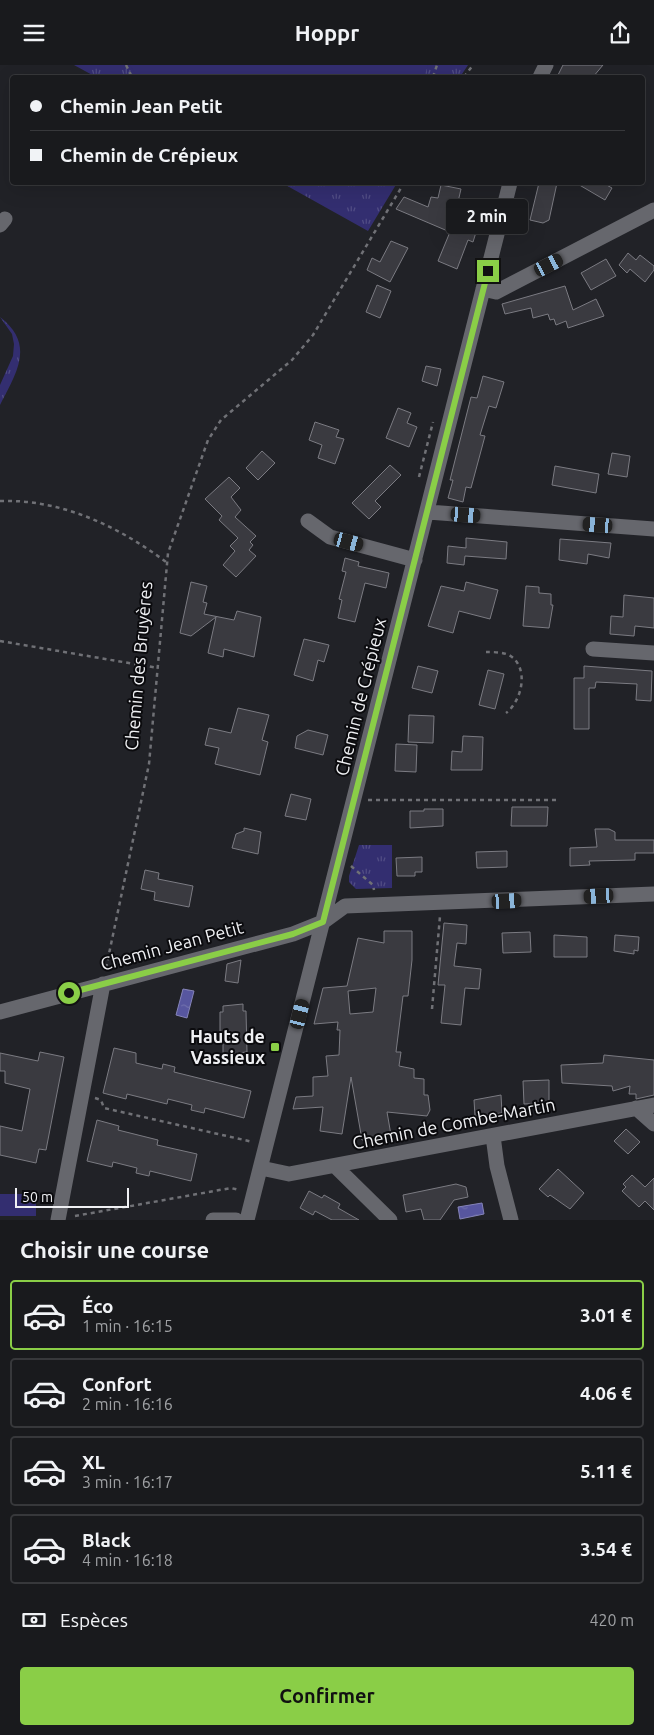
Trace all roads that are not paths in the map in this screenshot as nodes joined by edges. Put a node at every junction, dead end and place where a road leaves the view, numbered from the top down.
1 (509, 185) edge
2 (654, 210) edge
3 (483, 289) junction
4 (428, 512) junction
5 (308, 521) dead end
6 (654, 529) edge
7 (416, 560) junction
8 (593, 649) dead end
9 (654, 653) edge
10 (654, 893) edge
11 (323, 922) junction
12 (103, 984) junction
13 (0, 1012) edge
14 (654, 1105) edge
15 (636, 1108) junction
16 (654, 1124) edge
17 (493, 1136) junction
18 (335, 1166) junction
19 (261, 1169) junction
20 (58, 1220) edge
21 (214, 1220) edge
22 (236, 1220) edge
23 (247, 1220) edge
24 (390, 1220) edge
25 (511, 1220) edge

1 - 3 street, Chemin de Crépieux
2 - 3 street
3 - 4 street, Chemin de Crépieux
4 - 6 street
4 - 7 street, Chemin de Crépieux
5 - 7 street
7 - 11 street, Chemin de Crépieux
8 - 9 street
10 - 11 street, Chemin Jean Petit
11 - 12 street, Chemin Jean Petit
11 - 19 street, Chemin de Crépieux
12 - 13 street, Chemin Jean Petit
12 - 20 street
14 - 15 street, Chemin de Combe-Martin
15 - 16 street
15 - 17 street, Chemin de Combe-Martin
17 - 18 street, Chemin de Combe-Martin
17 - 25 street
18 - 19 street, Chemin de Combe-Martin
18 - 24 street
19 - 23 street, Chemin de Crépieux
21 - 22 street

